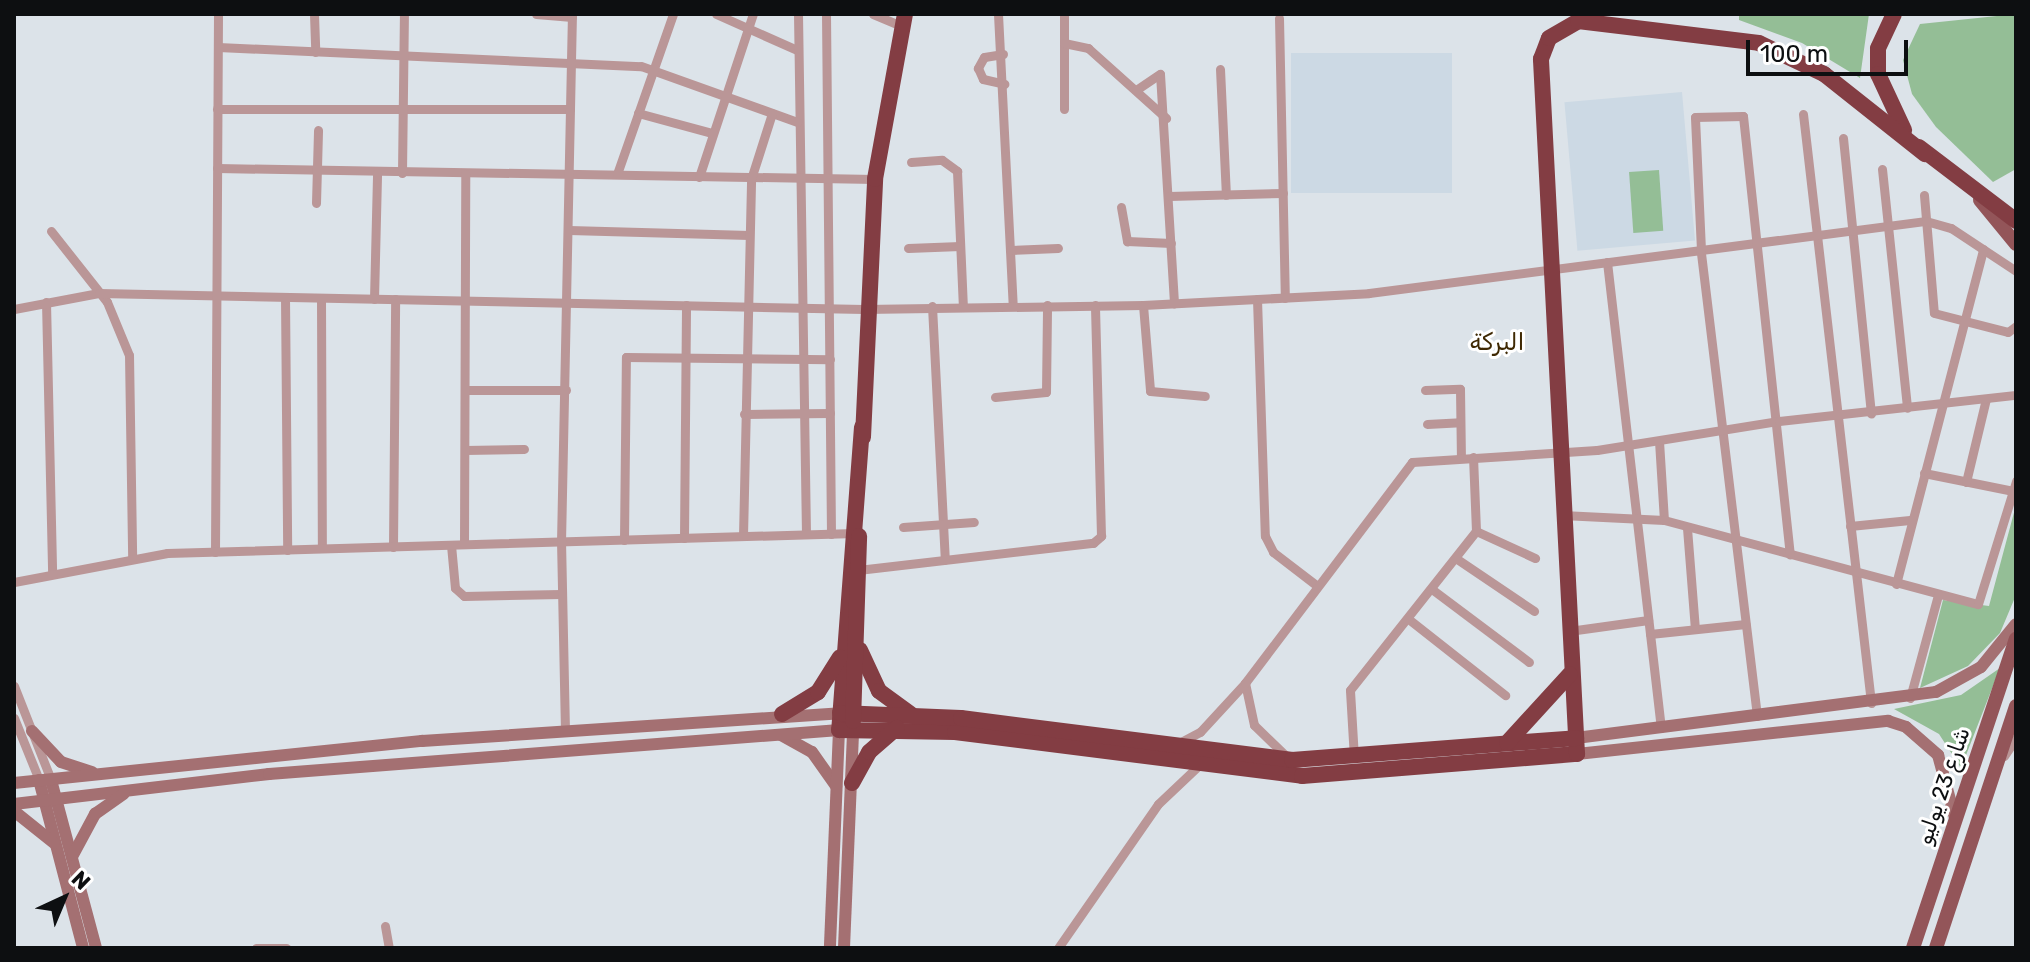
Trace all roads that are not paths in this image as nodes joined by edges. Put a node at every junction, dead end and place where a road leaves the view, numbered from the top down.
1 (218, 14) edge
2 (314, 14) edge
3 (404, 14) edge
4 (536, 14) edge
5 (673, 14) edge
6 (716, 14) edge
7 (753, 14) edge
8 (798, 14) edge
9 (826, 14) edge
10 (873, 14) edge
11 (998, 14) edge
12 (1064, 14) edge
13 (1894, 14) edge
14 (572, 16) edge
15 (1279, 18) dead end
16 (904, 20) edge
17 (748, 28) junction
18 (1064, 43) junction
19 (218, 47) junction
20 (797, 50) junction
21 (315, 52) junction
22 (1003, 54) junction
23 (404, 56) junction
24 (570, 65) junction
25 (655, 68) junction
26 (1220, 69) dead end
27 (1004, 84) junction
28 (1136, 90) junction
29 (726, 93) junction
30 (403, 107) junction
31 (217, 109) junction
32 (570, 109) junction
33 (1064, 109) dead end
34 (638, 113) junction
35 (772, 113) junction
36 (1803, 114) dead end
37 (1166, 118) junction
38 (797, 122) junction
39 (318, 130) dead end
40 (712, 133) junction
41 (1843, 138) dead end
42 (1925, 154) junction
43 (911, 162) dead end
44 (217, 168) junction
45 (317, 169) junction
46 (1882, 169) dead end
47 (377, 173) junction
48 (402, 173) junction
49 (465, 174) junction
50 (570, 174) junction
51 (617, 174) junction
52 (699, 177) junction
53 (830, 177) junction
54 (799, 178) junction
55 (751, 179) junction
56 (875, 179) junction
57 (1283, 193) junction
58 (1226, 195) junction
59 (1924, 195) dead end
60 (1169, 196) junction
61 (1980, 200) junction
62 (316, 203) dead end
63 (1121, 207) dead end
64 (1926, 221) junction
65 (2016, 221) edge
66 (1889, 224) junction
67 (1852, 229) junction
68 (569, 230) junction
69 (51, 231) dead end
70 (1813, 232) junction
71 (749, 235) junction
72 (1757, 242) junction
73 (1171, 243) junction
74 (2016, 244) edge
75 (960, 246) junction
76 (908, 248) dead end
77 (1058, 248) dead end
78 (1983, 249) junction
79 (1010, 250) junction
80 (1701, 250) junction
81 (1607, 262) junction
82 (1551, 269) junction
83 (2016, 271) edge
84 (99, 293) junction
85 (216, 296) junction
86 (285, 297) junction
87 (321, 298) junction
88 (1285, 298) junction
89 (374, 299) junction
90 (395, 299) junction
91 (1257, 299) junction
92 (466, 301) junction
93 (46, 302) junction
94 (567, 303) junction
95 (1174, 304) junction
96 (686, 305) junction
97 (1047, 305) junction
98 (1095, 305) junction
99 (1143, 305) junction
100 (748, 306) junction
101 (932, 306) junction
102 (1013, 306) junction
103 (801, 307) junction
104 (963, 307) junction
105 (830, 308) junction
106 (14, 309) edge
107 (864, 309) junction
108 (1961, 321) junction
109 (2016, 326) edge
110 (686, 358) junction
111 (830, 359) junction
112 (745, 360) junction
113 (804, 360) junction
114 (467, 390) junction
115 (566, 390) junction
116 (1425, 390) dead end
117 (2016, 395) edge
118 (1205, 396) dead end
119 (995, 397) dead end
120 (1986, 399) junction
121 (1940, 406) junction
122 (1907, 408) junction
123 (830, 413) junction
124 (744, 414) junction
125 (804, 414) junction
126 (1871, 414) junction
127 (1836, 416) junction
128 (1779, 421) junction
129 (1460, 422) junction
130 (1427, 424) dead end
131 (1725, 430) junction
132 (1659, 441) junction
133 (1629, 446) junction
134 (524, 449) dead end
135 (465, 450) junction
136 (1558, 454) junction
137 (1461, 457) junction
138 (1473, 457) junction
139 (1924, 473) junction
140 (1966, 482) junction
141 (2015, 486) edge
142 (1562, 515) junction
143 (1636, 515) junction
144 (1664, 520) junction
145 (1910, 520) junction
146 (974, 522) dead end
147 (943, 525) junction
148 (1850, 526) junction
149 (903, 527) dead end
150 (1687, 528) junction
151 (1476, 531) junction
152 (854, 533) junction
153 (806, 534) junction
154 (831, 534) junction
155 (743, 536) junction
156 (684, 538) junction
157 (624, 540) junction
158 (1735, 540) junction
159 (561, 542) junction
160 (464, 544) junction
161 (451, 545) junction
162 (393, 547) junction
163 (322, 548) junction
164 (287, 550) junction
165 (215, 552) junction
166 (1790, 554) junction
167 (132, 557) junction
168 (1535, 558) dead end
169 (1457, 559) junction
170 (945, 560) junction
171 (858, 570) junction
172 (1855, 573) junction
173 (52, 574) junction
174 (14, 582) edge
175 (1896, 584) junction
176 (1316, 585) junction
177 (1433, 590) junction
178 (561, 594) junction
179 (1938, 595) junction
180 (1534, 611) dead end
181 (1648, 620) junction
182 (1411, 621) junction
183 (1745, 624) junction
184 (2016, 624) edge
185 (1695, 629) junction
186 (1567, 632) junction
187 (1650, 634) junction
188 (2016, 639) edge
189 (858, 641) junction
190 (843, 652) junction
191 (1529, 662) dead end
192 (1570, 674) junction
193 (1245, 683) junction
194 (14, 686) edge
195 (1505, 695) dead end
196 (1910, 698) junction
197 (1871, 703) junction
198 (2016, 706) edge
199 (782, 714) junction
200 (913, 715) junction
201 (1757, 716) junction
202 (14, 718) edge
203 (846, 722) junction
204 (897, 728) junction
205 (1661, 728) junction
206 (32, 731) junction
207 (565, 731) junction
208 (774, 733) junction
209 (2016, 738) edge
210 (1505, 744) junction
211 (1174, 745) junction
212 (1576, 746) junction
213 (1354, 758) junction
214 (1292, 760) junction
215 (1198, 766) junction
216 (1996, 769) junction
217 (103, 775) junction
218 (45, 780) junction
219 (14, 783) edge
220 (844, 785) junction
221 (138, 790) junction
222 (51, 800) junction
223 (14, 804) edge
224 (14, 811) edge
225 (1955, 818) junction
226 (66, 856) junction
227 (385, 926) dead end
228 (83, 948) edge
229 (96, 948) edge
230 (256, 948) edge
231 (286, 948) edge
232 (389, 948) edge
233 (830, 948) edge
234 (844, 948) edge
235 (1058, 948) edge
236 (1913, 948) edge
237 (1936, 948) edge

1 - 19 street
2 - 21 street
3 - 23 street
4 - 14 street
5 - 25 street
6 - 17 street
7 - 17 street
8 - 20 street
9 - 53 street
10 - 16 street
11 - 22 street
12 - 18 street
13 - 42 highway
14 - 24 street
15 - 57 street
16 - 56 highway
17 - 20 street
17 - 29 street
18 - 28 street
18 - 33 street
19 - 21 street
19 - 31 street
20 - 38 street
21 - 23 street
22 - 27 street
22 - 27 street
23 - 24 street
23 - 30 street
24 - 25 street
24 - 32 street
25 - 29 street
25 - 34 street
26 - 58 street
27 - 79 street
28 - 37 street
28 - 37 street
29 - 35 street
29 - 40 street
30 - 31 street
30 - 32 street
30 - 48 street
31 - 44 street
32 - 50 street
34 - 40 street
34 - 51 street
35 - 38 street
35 - 55 street
36 - 70 street
37 - 60 street
38 - 54 street
39 - 45 street
40 - 52 street
41 - 67 street
42 - 61 highway
42 - 82 highway
43 - 75 street
44 - 45 street
44 - 85 street
45 - 47 street
45 - 62 street
46 - 66 street
47 - 48 street
47 - 89 street
48 - 49 street
49 - 50 street
49 - 92 street
50 - 51 street
50 - 68 street
51 - 52 street
52 - 55 street
53 - 54 street
53 - 56 street
53 - 105 street
54 - 55 street
54 - 103 street
55 - 71 street
56 - 107 highway
57 - 58 street
57 - 88 street
58 - 60 street
59 - 64 street
60 - 73 street
61 - 65 highway
61 - 74 main road
63 - 73 street
64 - 66 street
64 - 78 street
64 - 108 street
66 - 67 street
66 - 122 street
67 - 70 street
67 - 126 street
68 - 71 street
68 - 94 street
69 - 84 street
70 - 72 street
70 - 127 street
71 - 100 street
72 - 80 street
72 - 80 street
72 - 128 street
73 - 95 street
75 - 76 street
75 - 104 street
77 - 79 street
78 - 83 street
78 - 108 street
79 - 102 street
80 - 81 street
80 - 131 street
81 - 82 street
81 - 133 street
82 - 88 street
82 - 136 highway
84 - 85 street
84 - 93 street
84 - 167 street
85 - 86 street
85 - 165 street
86 - 87 street
86 - 164 street
87 - 89 street
87 - 163 street
88 - 91 street
89 - 90 street
90 - 92 street
90 - 162 street
91 - 95 street
91 - 176 street
92 - 94 street
92 - 114 street
93 - 106 street
93 - 173 street
94 - 96 street
94 - 115 street
95 - 99 street
96 - 100 street
96 - 110 street
97 - 98 street
97 - 102 street
97 - 119 street
98 - 99 street
98 - 170 street
99 - 118 street
100 - 103 street
100 - 112 street
101 - 104 street
101 - 107 street
101 - 147 street
102 - 104 street
103 - 105 street
103 - 113 street
105 - 107 street
105 - 111 street
107 - 152 highway
108 - 109 street
108 - 121 street
110 - 112 street
110 - 156 street
110 - 157 street
111 - 113 street
111 - 123 street
112 - 113 street
112 - 124 street
113 - 125 street
114 - 115 street
114 - 135 street
115 - 159 street
116 - 129 street
117 - 120 street
120 - 121 street
120 - 140 street
121 - 122 street
121 - 139 street
122 - 126 street
123 - 125 street
123 - 154 street
124 - 125 street
124 - 155 street
125 - 153 street
126 - 127 street
127 - 128 street
127 - 148 street
128 - 131 street
128 - 166 street
129 - 130 street
129 - 137 street
131 - 132 street
131 - 158 street
132 - 133 street
132 - 144 street
133 - 136 street
133 - 143 street
134 - 135 street
135 - 160 street
136 - 138 street
136 - 142 highway
137 - 138 street
137 - 176 street
138 - 151 street
139 - 140 street
139 - 145 street
140 - 141 street
141 - 179 street
142 - 143 street
142 - 186 highway
143 - 144 street
143 - 181 street
144 - 150 street
145 - 148 street
145 - 175 street
146 - 147 street
147 - 149 street
147 - 170 street
148 - 172 street
150 - 158 street
150 - 185 street
151 - 168 street
151 - 169 street
152 - 154 street
152 - 171 highway
152 - 190 highway
153 - 154 street
153 - 155 street
155 - 156 street
156 - 157 street
157 - 159 street
158 - 166 street
158 - 183 street
159 - 160 street
159 - 178 street
160 - 161 street
161 - 162 street
161 - 178 street
162 - 163 street
163 - 164 street
164 - 165 street
165 - 167 street
166 - 172 street
167 - 173 street
169 - 177 street
169 - 180 street
170 - 171 street
171 - 189 highway
172 - 175 street
172 - 197 street
173 - 174 street
175 - 179 street
176 - 193 street
177 - 182 street
177 - 191 street
178 - 207 street
179 - 196 street
181 - 186 street
181 - 187 street
182 - 195 street
182 - 213 street
183 - 185 street
183 - 201 street
184 - 196 main road
185 - 187 street
186 - 192 highway
187 - 205 street
188 - 225 main road, شارع 23 يوليو
189 - 200 highway
189 - 203 highway
190 - 199 highway
190 - 203 highway
192 - 210 highway
192 - 212 highway
193 - 211 street
193 - 214 street
194 - 206 street
196 - 197 main road
197 - 201 main road
198 - 216 main road, شارع 23 يوليو
199 - 203 main road
199 - 207 main road
200 - 203 highway
200 - 211 highway
201 - 205 main road
202 - 218 street
203 - 204 highway
203 - 208 main road
203 - 220 main road
204 - 215 highway
204 - 220 highway
205 - 212 main road
206 - 217 main road
206 - 218 street
207 - 217 main road
208 - 220 main road
208 - 221 main road
209 - 216 street
210 - 212 highway
210 - 213 highway
211 - 214 highway
212 - 215 highway
212 - 225 main road
213 - 214 highway
215 - 235 street
216 - 237 main road, شارع 23 يوليو
217 - 218 main road
218 - 219 main road
218 - 222 main road
220 - 233 main road
220 - 234 main road
221 - 222 main road
221 - 226 main road
222 - 223 main road
222 - 226 main road
224 - 226 main road
225 - 236 main road, شارع 23 يوليو
226 - 228 main road
226 - 229 main road
227 - 232 street
230 - 231 street

